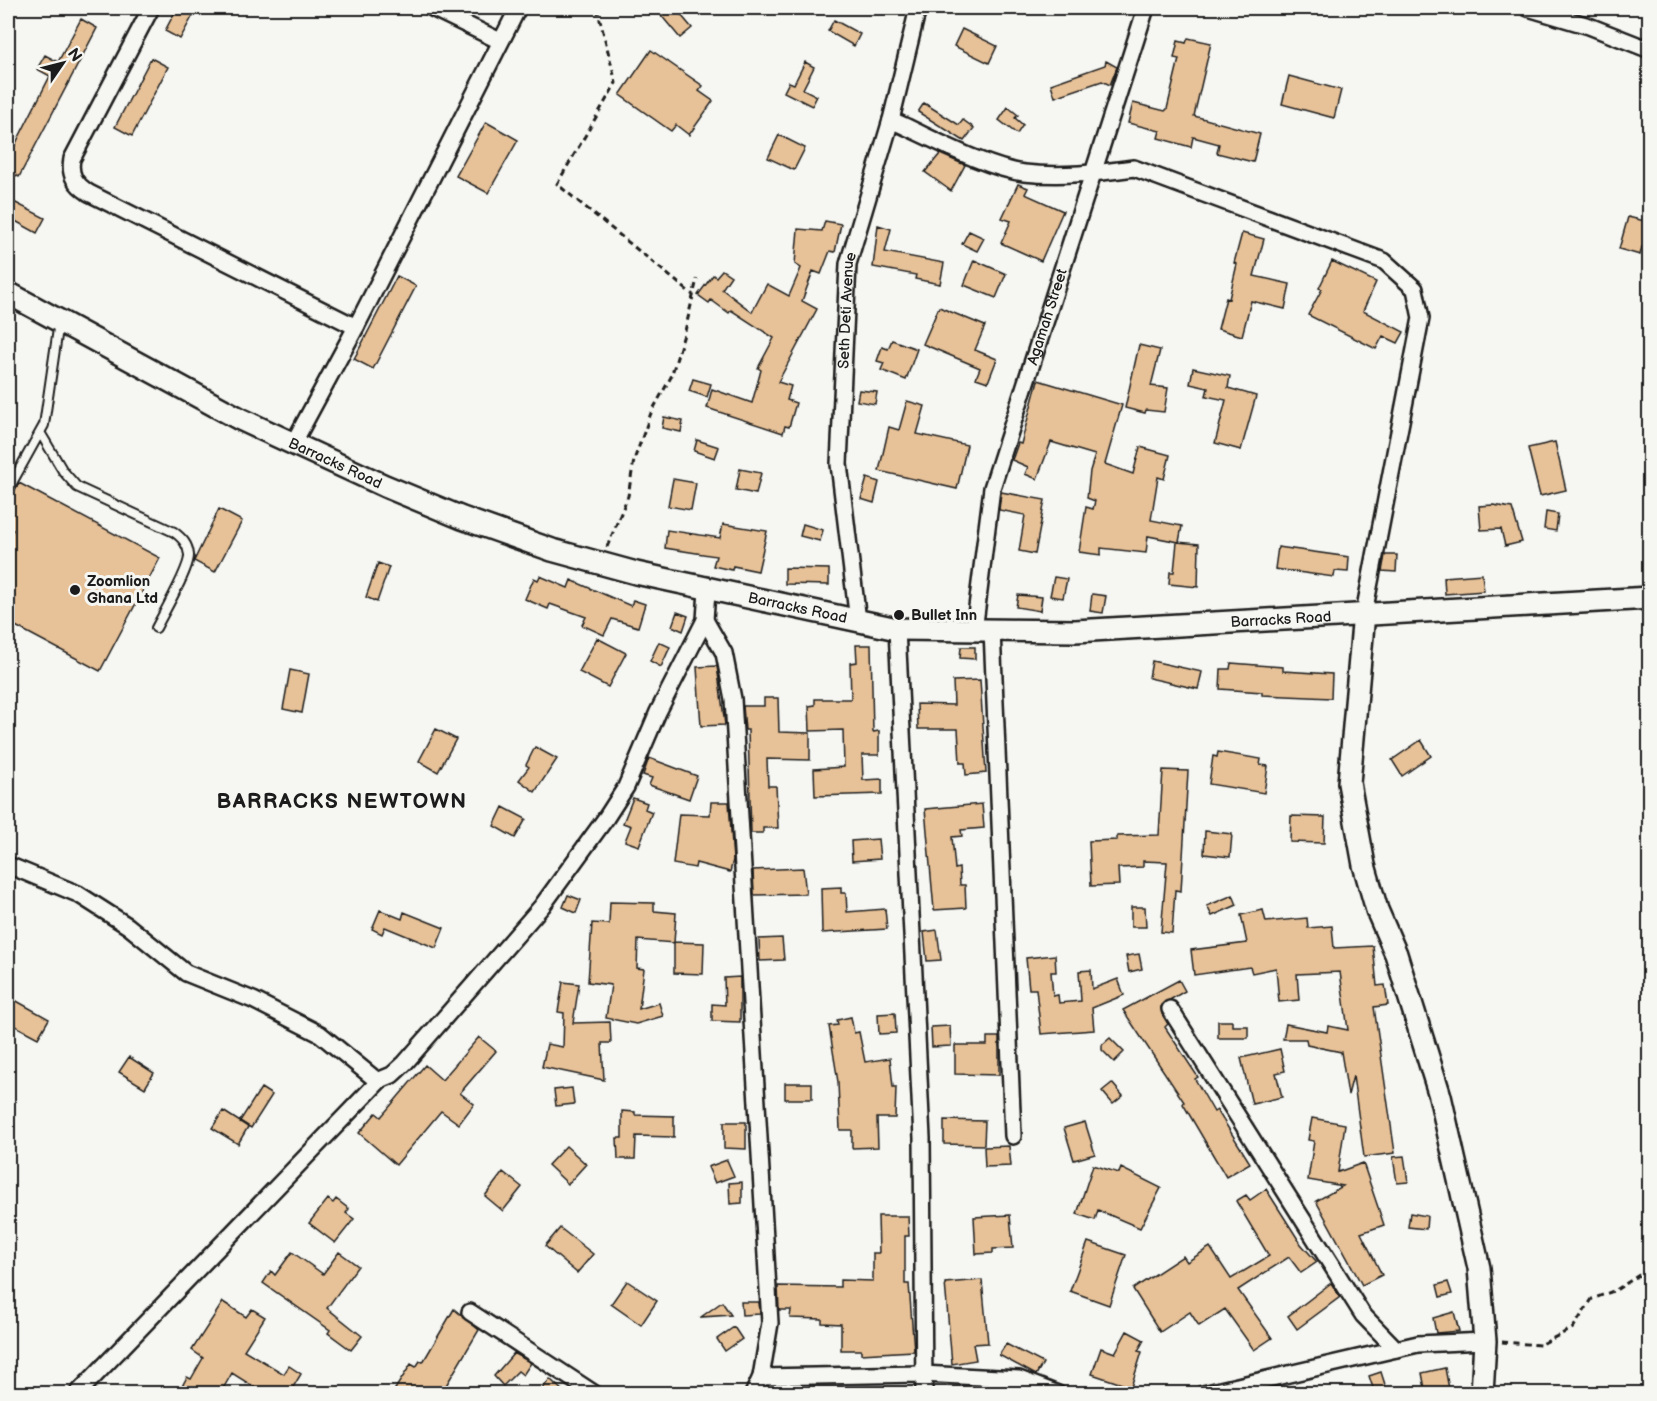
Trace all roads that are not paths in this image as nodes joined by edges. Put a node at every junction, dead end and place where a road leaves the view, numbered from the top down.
1 (151, 8) edge
2 (436, 8) edge
3 (518, 8) edge
4 (918, 8) edge
5 (1146, 8) edge
6 (1528, 8) edge
7 (500, 41) junction
8 (1650, 50) edge
9 (891, 120) junction
10 (1093, 174) junction
11 (8, 293) edge
12 (59, 320) junction
13 (356, 327) junction
14 (41, 434) junction
15 (293, 444) junction
16 (8, 490) edge
17 (707, 590) junction
18 (1650, 598) edge
19 (1364, 613) junction
20 (705, 620) junction
21 (858, 621) junction
22 (156, 628) dead end
23 (897, 628) junction
24 (983, 630) junction
25 (8, 865) edge
26 (1170, 1009) dead end
27 (380, 1080) junction
28 (1013, 1136) dead end
29 (470, 1312) dead end
30 (1485, 1341) junction
31 (1396, 1349) junction
32 (922, 1374) junction
33 (761, 1377) junction
34 (77, 1394) edge
35 (595, 1394) edge
36 (753, 1394) edge
37 (924, 1394) edge
38 (1058, 1394) edge
39 (1203, 1394) edge
40 (1482, 1394) edge

1 - 13 street
2 - 7 street
3 - 7 street
4 - 9 street, Seth Deti Avenue
5 - 10 street, Agamah Street
6 - 8 street
7 - 13 street
9 - 10 street
9 - 21 street, Seth Deti Avenue
10 - 19 street
10 - 24 street, Agamah Street
11 - 12 street, Barracks Road
12 - 14 lane
12 - 15 street, Barracks Road
13 - 15 street
14 - 16 lane
14 - 22 lane
15 - 17 street, Barracks Road
17 - 20 street
17 - 21 street, Barracks Road
18 - 19 street, Barracks Road
19 - 24 street, Barracks Road
19 - 30 street
20 - 27 street
20 - 33 street
21 - 23 street, Barracks Road
23 - 24 street, Barracks Road
23 - 32 street
24 - 28 street, Agamah Street
25 - 27 street
26 - 31 street
27 - 34 street
29 - 35 street
30 - 31 street
30 - 40 street
31 - 39 street
32 - 33 street
32 - 37 street
32 - 38 street
33 - 36 street

